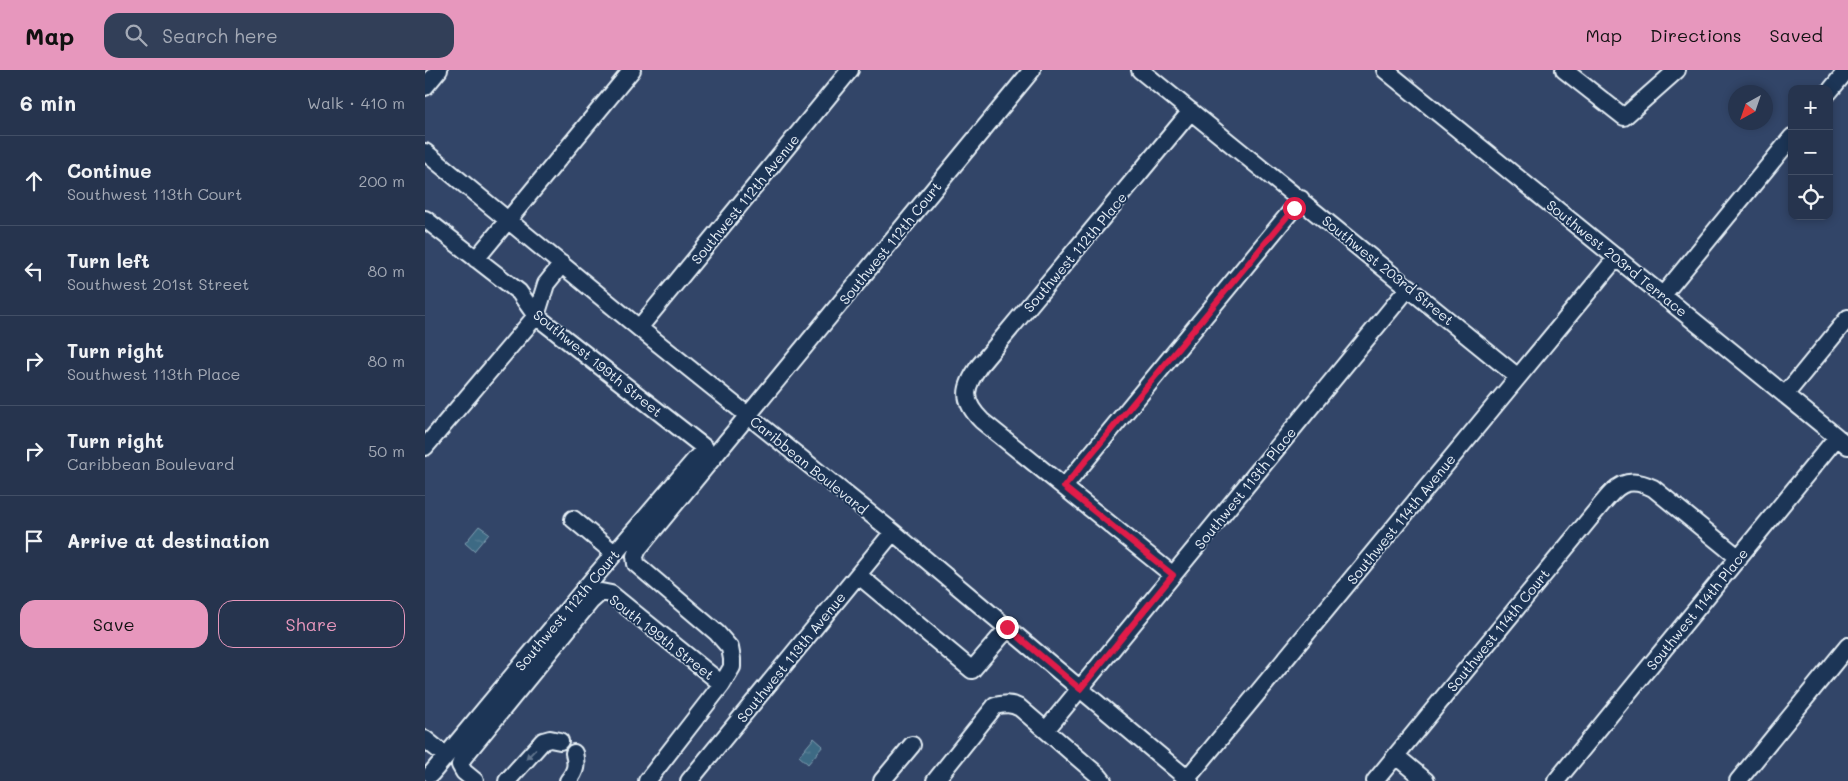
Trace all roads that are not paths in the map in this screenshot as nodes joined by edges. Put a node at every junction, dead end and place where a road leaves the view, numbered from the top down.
1 (439, 70) edge
2 (632, 70) edge
3 (850, 70) edge
4 (1032, 70) edge
5 (1140, 70) edge
6 (1385, 70) edge
7 (1564, 70) edge
8 (1677, 70) edge
9 (1847, 70) edge
10 (425, 87) edge
11 (1833, 87) edge
12 (1191, 111) junction
13 (1788, 143) edge
14 (425, 152) edge
15 (1301, 199) junction
16 (425, 219) edge
17 (509, 220) junction
18 (1617, 257) junction
19 (476, 259) junction
20 (562, 264) junction
21 (1409, 287) junction
22 (1663, 295) junction
23 (536, 316) junction
24 (1848, 318) edge
25 (639, 328) junction
26 (1518, 377) junction
27 (1785, 395) junction
28 (748, 416) junction
29 (1843, 442) edge
30 (425, 447) edge
31 (705, 448) joint
32 (1064, 487) junction
33 (573, 519) dead end
34 (893, 532) junction
35 (614, 553) junction
36 (1739, 558) junction
37 (858, 575) junction
38 (1173, 575) junction
39 (1008, 628) junction
40 (1848, 646) edge
41 (723, 684) junction
42 (1080, 689) junction
43 (1046, 730) junction
44 (425, 739) edge
45 (560, 741) dead end
46 (912, 745) dead end
47 (573, 753) dead end
48 (446, 756) junction
49 (1396, 756) junction
50 (431, 774) dead end
51 (1187, 780) edge
52 (475, 781) edge
53 (507, 781) edge
54 (568, 781) edge
55 (647, 781) edge
56 (689, 781) edge
57 (882, 781) edge
58 (935, 781) edge
59 (1103, 781) edge
60 (1375, 781) edge
61 (1427, 781) edge
62 (1556, 781) edge
63 (1738, 781) edge

1 - 10 street
2 - 17 street
3 - 25 street, Southwest 112th Avenue
4 - 28 street, Southwest 112th Court
5 - 12 street, Southwest 203rd Street
6 - 18 street, Southwest 203rd Terrace
7 - 8 street
9 - 11 street
12 - 15 street, Southwest 203rd Street
12 - 32 street, Southwest 112th Place
13 - 22 street
14 - 17 street, Caribbean Boulevard
15 - 21 street, Southwest 203rd Street
15 - 32 street
16 - 19 street, Southwest 199th Street
17 - 19 street
17 - 20 street, Caribbean Boulevard
18 - 22 street, Southwest 203rd Terrace
18 - 26 street, Southwest 114th Avenue
19 - 23 street, Southwest 199th Street
20 - 23 street
20 - 25 street, Caribbean Boulevard
21 - 26 street, Southwest 203rd Street
21 - 38 street, Southwest 113th Place
22 - 27 street, Southwest 203rd Terrace
23 - 30 street
23 - 31 street, Southwest 199th Street
24 - 27 street
25 - 28 street, Caribbean Boulevard
26 - 51 street, Southwest 114th Avenue
27 - 29 street, Southwest 203rd Terrace
28 - 34 street, Caribbean Boulevard
28 - 41 street, Southwest 112th Court
29 - 36 street, Southwest 114th Place
31 - 35 street, Southwest 112th Court
32 - 38 street
33 - 35 street
34 - 37 street, Southwest 113th Avenue
34 - 39 street, Caribbean Boulevard
35 - 48 street, Southwest 112th Court
36 - 49 street, Southwest 114th Court
36 - 62 street, Southwest 114th Place
37 - 39 street
37 - 56 street, Southwest 113th Avenue
38 - 42 street, Southwest 113th Place
39 - 42 street, Caribbean Boulevard
40 - 63 street
41 - 52 street, South 199th Street
41 - 55 street, Southwest 112th Court
42 - 43 street, Southwest 113th Place
42 - 51 street, Caribbean Boulevard
43 - 58 street
43 - 59 street
44 - 48 street
45 -> 53 street
46 - 57 street
47 - 54 street
48 - 50 street, Southwest 112th Court
49 - 60 street, Southwest 114th Court
49 - 61 street

